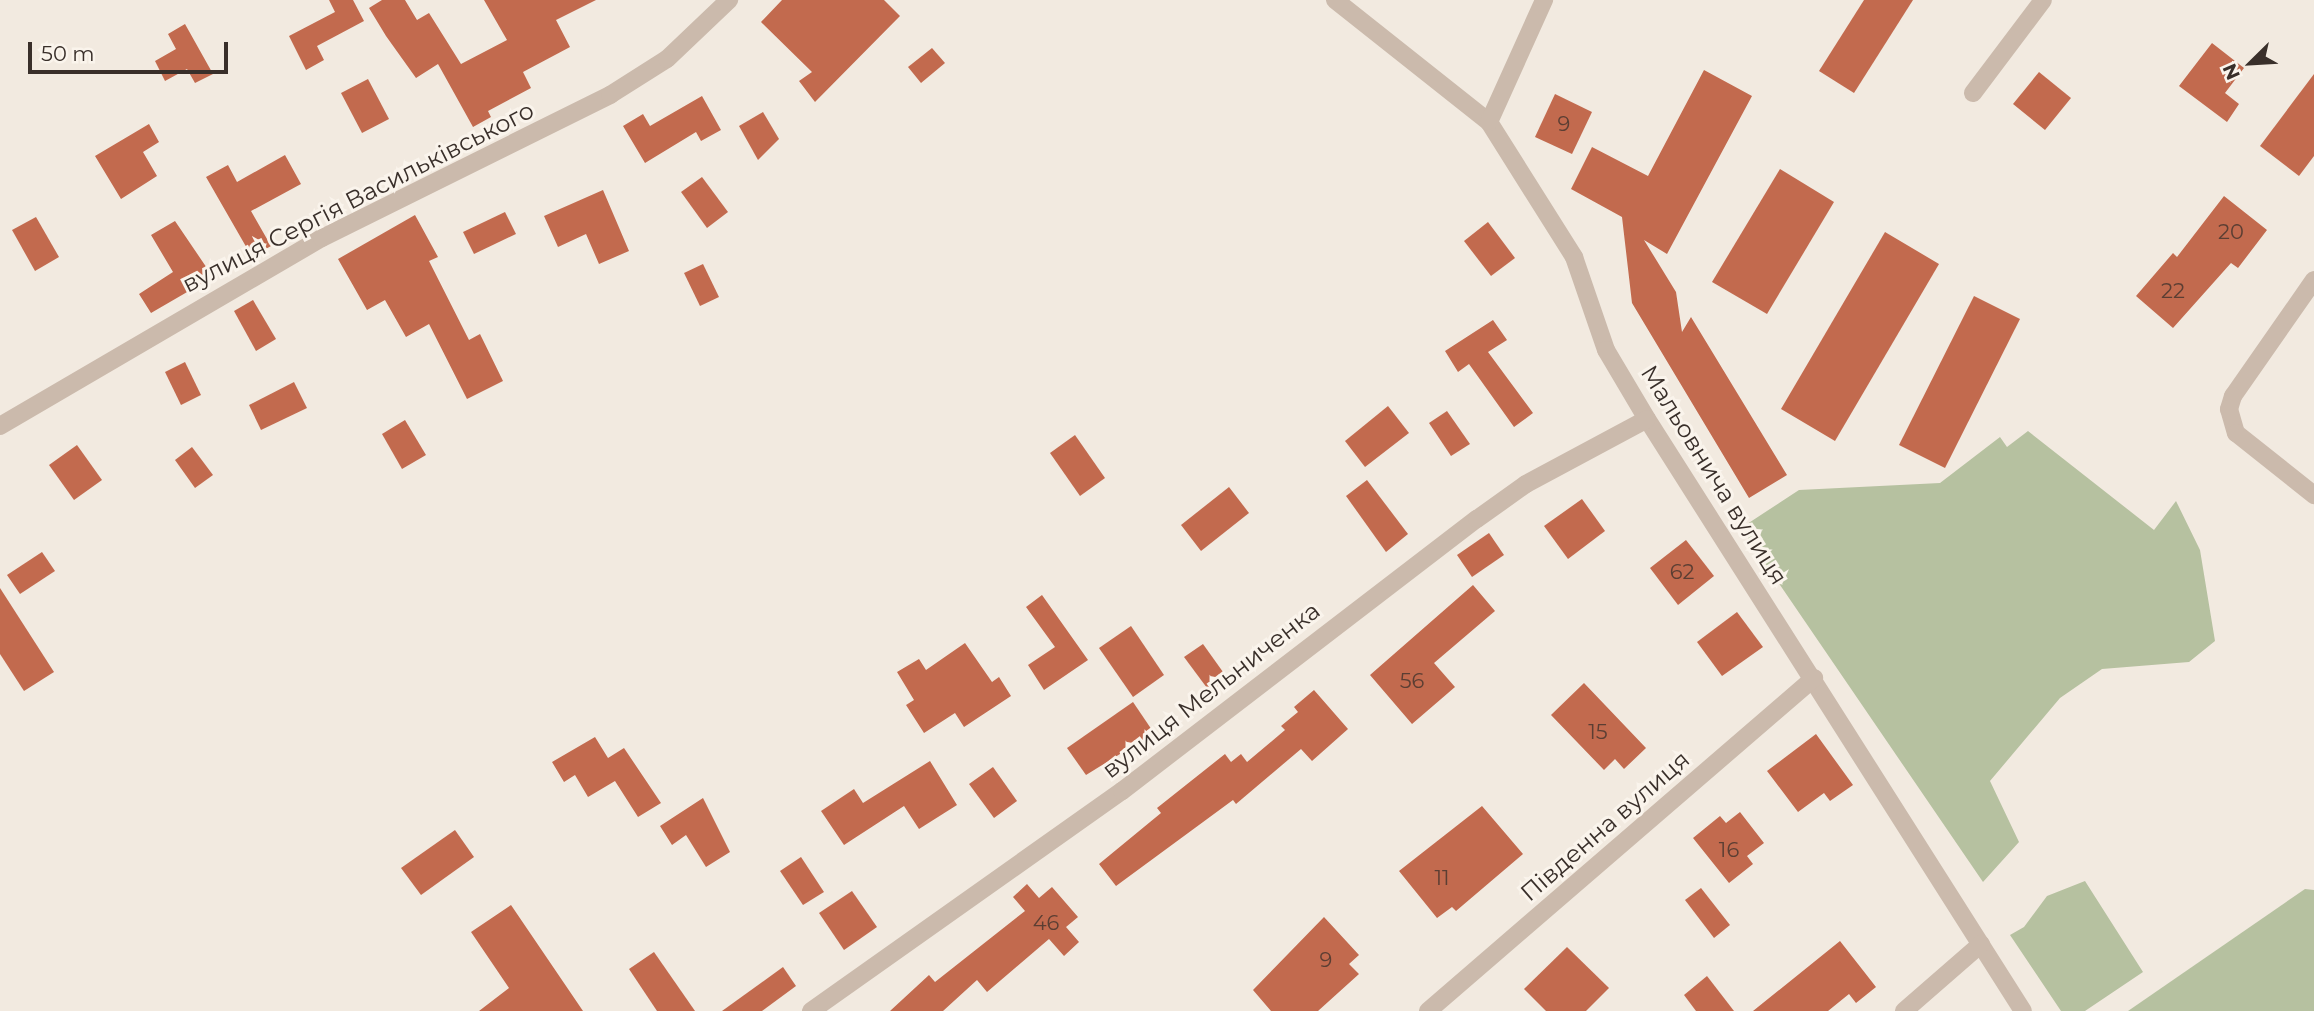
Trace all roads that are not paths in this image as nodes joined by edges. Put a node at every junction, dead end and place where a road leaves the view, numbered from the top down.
1 (729, 0) edge
2 (1335, 0) edge
3 (1544, 0) edge
4 (2043, 0) edge
5 (1973, 93) dead end
6 (1489, 122) junction
7 (2314, 280) edge
8 (1647, 419) junction
9 (0, 426) edge
10 (2314, 495) edge
11 (1814, 678) junction
12 (1981, 944) junction
13 (811, 1011) edge
14 (1428, 1011) edge
15 (1904, 1011) edge
16 (2023, 1011) edge

1 - 9 street, вулиця Сергія Васильківського
2 - 6 street, Мальовнича вулиця
3 - 6 street
4 - 5 street
6 - 8 street, Мальовнича вулиця
7 - 10 street
8 - 11 street, Мальовнича вулиця
8 - 13 street, вулиця Мельниченка
11 - 12 street, Мальовнича вулиця
11 - 14 street, Південна вулиця
12 - 15 street
12 - 16 street, Мальовнича вулиця

